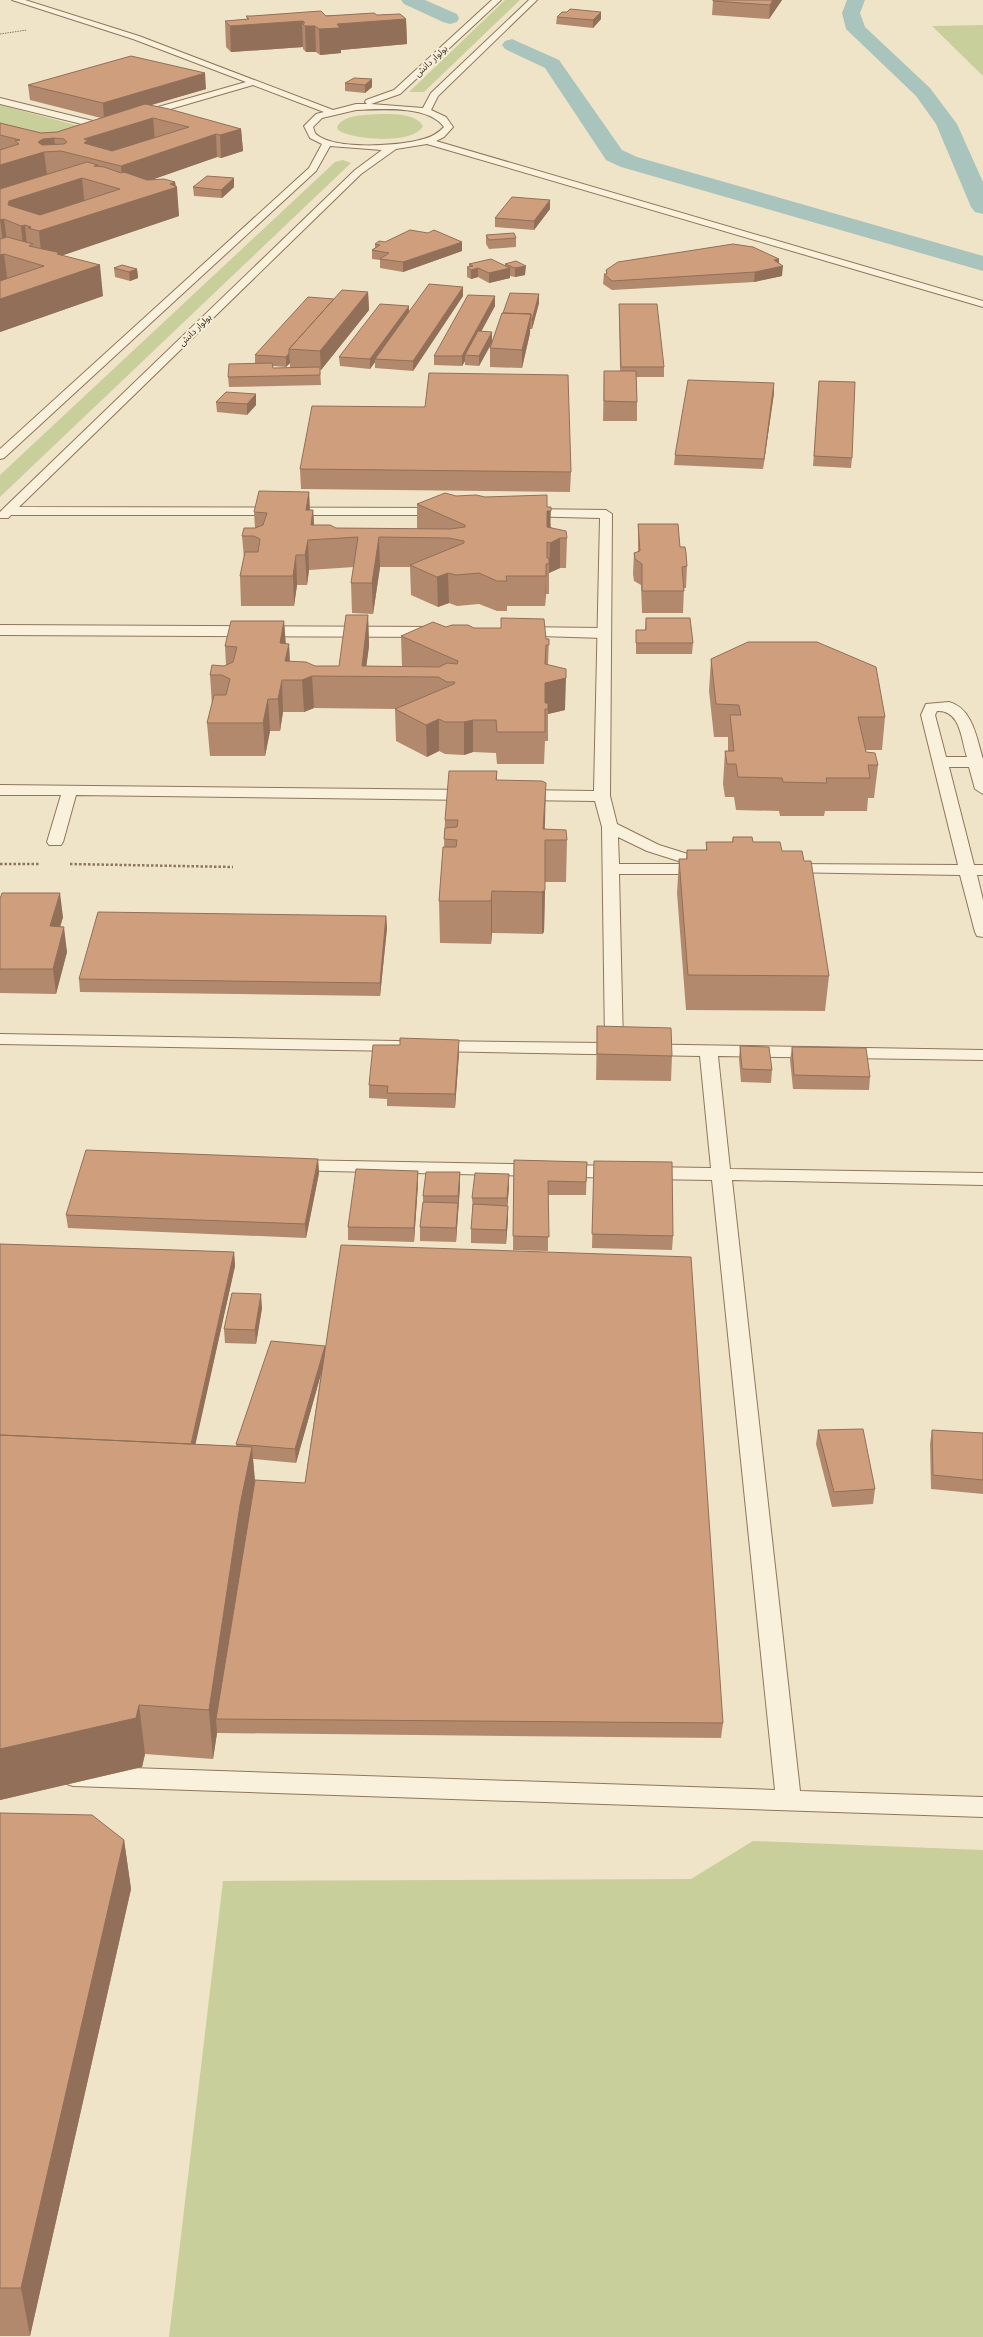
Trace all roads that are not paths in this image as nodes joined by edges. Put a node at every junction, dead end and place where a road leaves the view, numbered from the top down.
1 (16, 0) edge
2 (498, 0) edge
3 (533, 0) edge
4 (254, 82) junction
5 (0, 101) edge
6 (356, 107) junction
7 (331, 112) junction
8 (426, 112) junction
9 (132, 118) edge
10 (87, 131) edge
11 (427, 141) junction
12 (327, 143) junction
13 (394, 146) junction
14 (983, 304) edge
15 (0, 455) edge
16 (457, 512) edge
17 (512, 513) edge
18 (4, 515) edge
19 (0, 630) edge
20 (452, 632) edge
21 (500, 632) edge
22 (603, 633) junction
23 (940, 762) junction
24 (979, 762) edge
25 (983, 789) edge
26 (0, 790) edge
27 (70, 791) junction
28 (491, 795) edge
29 (507, 795) edge
30 (602, 796) junction
31 (610, 827) junction
32 (55, 842) dead end
33 (610, 869) junction
34 (769, 869) edge
35 (975, 870) edge
36 (983, 932) edge
37 (0, 1039) edge
38 (614, 1049) junction
39 (708, 1051) junction
40 (983, 1055) edge
41 (284, 1166) edge
42 (722, 1174) junction
43 (983, 1179) edge
44 (48, 1775) dead end
45 (789, 1801) junction
46 (983, 1807) edge

1 - 4 lane
2 - 6 lane, بولوار دانش
3 - 8 lane
4 - 7 lane
4 - 9 lane
5 - 10 lane
6 - 7 lane
6 - 8 lane
7 - 12 lane
8 - 11 lane
11 - 13 lane
11 - 14 lane
12 - 13 lane
12 - 15 lane
13 - 18 lane, بولوار دانش
16 - 18 lane
17 - 22 lane
19 - 20 street
21 - 22 street
22 - 30 lane
23 - 24 lane
23 - 24 lane
23 - 35 lane
24 - 25 lane
26 - 27 lane
27 - 28 lane
27 - 32 lane
29 - 30 lane
30 - 31 lane
31 - 33 lane
31 - 33 lane
33 - 38 lane
34 - 35 lane
35 - 36 lane
37 - 38 lane
38 - 39 lane
39 - 40 lane
39 - 42 lane
41 - 42 lane
42 - 43 lane
42 - 45 lane
44 - 45 lane
45 - 46 lane

